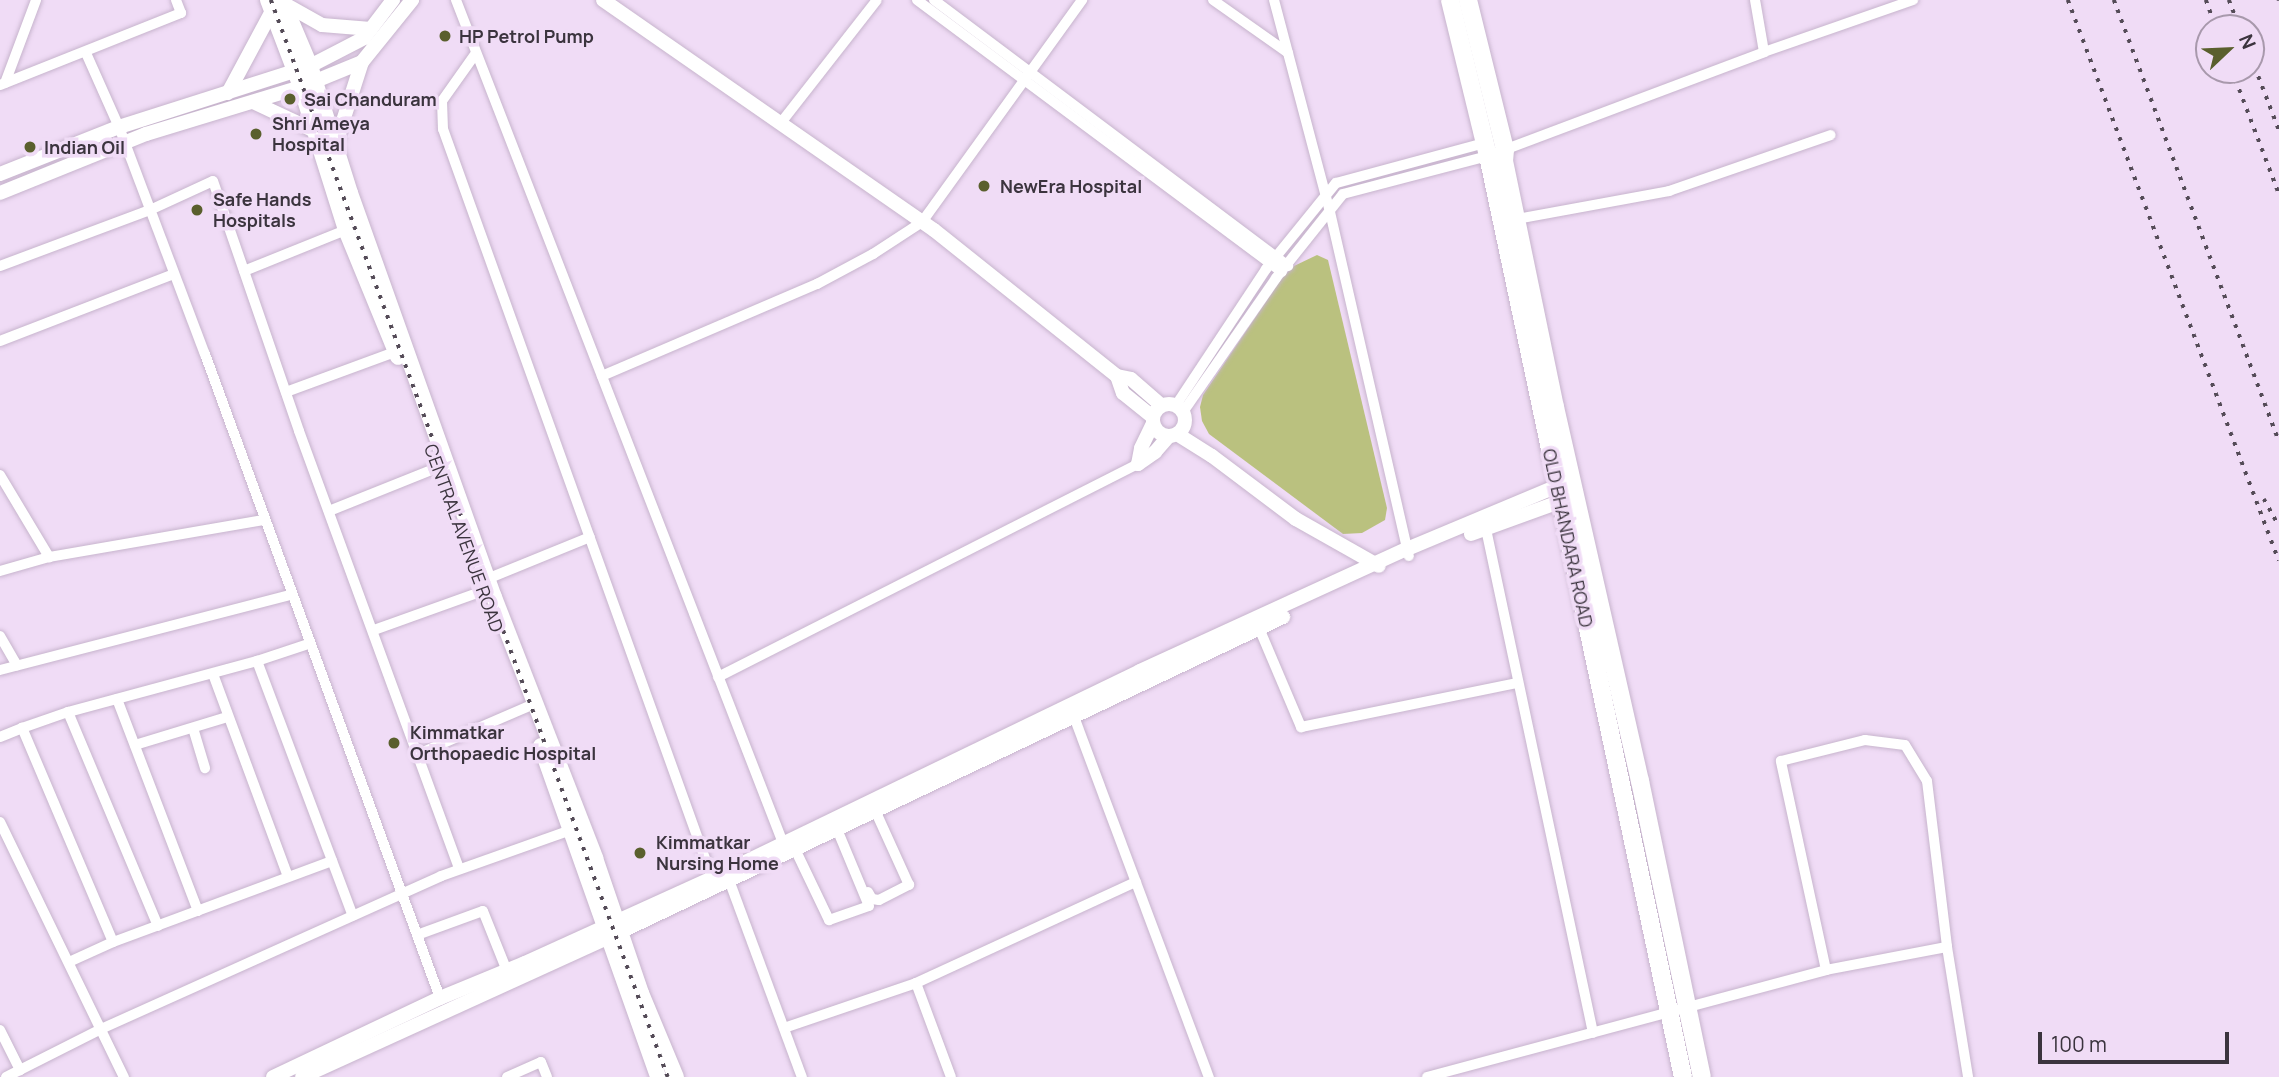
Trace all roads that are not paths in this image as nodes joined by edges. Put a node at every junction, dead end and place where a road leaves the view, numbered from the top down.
1 (36, 0) edge
2 (176, 0) edge
3 (393, 0) edge
4 (412, 0) edge
5 (456, 0) edge
6 (603, 0) edge
7 (877, 0) edge
8 (918, 0) edge
9 (934, 0) edge
10 (1082, 0) edge
11 (1213, 0) edge
12 (1274, 0) edge
13 (1450, 0) edge
14 (1468, 0) edge
15 (1755, 0) edge
16 (1913, 0) edge
17 (277, 3) edge
18 (371, 29) junction
19 (1764, 52) junction
20 (86, 53) junction
21 (476, 53) junction
22 (1288, 53) junction
23 (362, 62) junction
24 (1032, 71) junction
25 (305, 77) junction
26 (1025, 80) junction
27 (3, 84) edge
28 (228, 93) junction
29 (253, 102) junction
30 (780, 124) junction
31 (119, 127) junction
32 (315, 131) junction
33 (1831, 135) dead end
34 (125, 143) junction
35 (335, 146) junction
36 (1495, 147) junction
37 (0, 174) edge
38 (0, 192) edge
39 (1324, 197) junction
40 (149, 211) junction
41 (1330, 212) junction
42 (1517, 219) junction
43 (922, 222) junction
44 (346, 230) junction
45 (1273, 260) junction
46 (0, 266) edge
47 (1285, 269) junction
48 (244, 271) junction
49 (174, 274) junction
50 (0, 341) edge
51 (396, 352) junction
52 (602, 376) junction
53 (286, 392) junction
54 (1170, 419) junction
55 (1138, 464) junction
56 (439, 467) junction
57 (0, 475) edge
58 (1566, 491) junction
59 (329, 511) junction
60 (263, 520) junction
61 (1486, 529) junction
62 (590, 537) junction
63 (1408, 553) junction
64 (49, 557) junction
65 (1379, 566) junction
66 (0, 571) edge
67 (485, 585) junction
68 (291, 595) junction
69 (1259, 628) junction
70 (373, 630) junction
71 (0, 636) edge
72 (308, 644) junction
73 (257, 661) junction
74 (17, 666) junction
75 (0, 670) edge
76 (213, 674) junction
77 (718, 677) junction
78 (1518, 683) junction
79 (117, 699) junction
80 (527, 707) junction
81 (1072, 711) junction
82 (68, 712) junction
83 (227, 717) junction
84 (22, 728) junction
85 (193, 728) junction
86 (0, 737) edge
87 (135, 746) junction
88 (418, 754) junction
89 (205, 768) dead end
90 (876, 810) junction
91 (0, 822) edge
92 (840, 827) junction
93 (571, 830) junction
94 (788, 848) junction
95 (332, 861) junction
96 (459, 869) junction
97 (288, 877) junction
98 (712, 878) junction
99 (729, 880) junction
100 (1136, 882) junction
101 (402, 894) junction
102 (198, 911) junction
103 (353, 916) junction
104 (158, 926) junction
105 (614, 928) junction
106 (417, 935) junction
107 (113, 942) junction
108 (1947, 947) junction
109 (68, 962) junction
110 (1826, 970) junction
111 (508, 971) junction
112 (916, 982) junction
113 (440, 998) junction
114 (1677, 1010) junction
115 (784, 1028) junction
116 (101, 1029) junction
117 (0, 1030) edge
118 (1593, 1033) junction
119 (20, 1070) junction
120 (1464, 1072) edge
121 (6, 1077) edge
122 (124, 1077) edge
123 (273, 1077) edge
124 (302, 1077) edge
125 (507, 1077) edge
126 (547, 1077) edge
127 (658, 1077) edge
128 (676, 1077) edge
129 (802, 1077) edge
130 (951, 1077) edge
131 (1209, 1077) edge
132 (1427, 1077) edge
133 (1684, 1077) edge
134 (1702, 1077) edge
135 (1968, 1077) edge

1 - 27 street
2 - 20 street
3 - 18 main road
4 - 23 main road
5 - 21 street
6 - 30 main road
7 - 30 street
8 - 26 street
9 - 24 street
10 - 24 street
11 - 22 street
12 - 22 street
13 - 36 highway, OLD BHANDARA ROAD
14 - 36 highway
15 - 19 street
16 - 19 street
17 - 18 main road
17 - 25 main road
17 - 28 main road
18 - 25 main road
19 - 36 street
20 - 27 street
20 - 31 street
21 - 52 street
21 - 62 street
22 - 39 street
23 - 25 main road
23 - 35 main road
24 - 26 street
24 - 45 street
25 - 28 main road
25 - 29 main road
25 - 32 main road, CENTRAL AVENUE ROAD
25 - 35 main road
26 - 43 street
26 - 45 street
28 - 31 main road
29 - 32 main road
29 - 34 main road
30 - 43 main road
31 - 34 street
31 - 37 main road
32 - 44 main road, CENTRAL AVENUE ROAD
33 - 42 street
34 - 38 main road
34 - 40 street
35 - 67 main road
36 - 39 street
36 - 41 street
36 - 42 highway
36 - 58 highway, OLD BHANDARA ROAD
39 - 41 street
39 - 45 street
40 - 46 street
40 - 48 street
40 - 49 street
41 - 47 street
41 - 63 street
42 - 58 highway
43 - 52 street
43 - 54 main road
44 - 48 street
44 - 51 main road, CENTRAL AVENUE ROAD
45 - 47 street
45 - 54 street
47 - 54 street
48 - 53 street
49 - 50 street
49 - 60 street
51 - 53 street
51 - 56 main road, CENTRAL AVENUE ROAD
52 - 77 street
53 - 59 street
54 - 55 main road
54 - 55 main road
54 - 65 main road
55 - 77 street
56 - 59 street
56 - 67 main road, CENTRAL AVENUE ROAD
57 - 64 street
58 - 61 main road
58 - 63 main road
58 - 114 highway, OLD BHANDARA ROAD
59 - 70 street
60 - 64 street
60 - 68 street
61 - 63 main road
61 - 78 street
62 - 67 street
62 - 98 street
63 - 65 main road
64 - 66 street
65 - 69 main road
65 - 81 main road
67 - 70 street
67 - 80 main road, CENTRAL AVENUE ROAD
67 - 105 main road
68 - 72 street
68 - 74 street
69 - 78 street
69 - 81 main road
70 - 88 street
71 - 74 street
72 - 73 street
72 - 101 street
73 - 76 street
73 - 95 street
74 - 75 street
76 - 79 street
76 - 83 street
77 - 94 street
78 - 118 street
79 - 82 street
79 - 87 street
80 - 88 street
80 - 93 main road, CENTRAL AVENUE ROAD
81 - 90 main road
81 - 94 main road
81 - 100 street
82 - 84 street
82 - 104 street
83 - 85 street
83 - 97 street
84 - 86 street
84 - 107 street
85 - 87 street
85 - 89 street
87 - 102 street
88 - 96 street
90 - 92 main road
90 - 92 street
91 - 109 street
92 - 94 main road
92 - 94 street
93 - 96 street
93 - 105 main road, CENTRAL AVENUE ROAD
94 - 98 main road
94 - 99 main road
95 - 97 street
95 - 103 street
96 - 101 street
97 - 102 street
98 - 105 main road
99 - 105 main road
99 - 115 street
100 - 112 street
100 - 131 street
101 - 103 street
101 - 106 street
102 - 104 street
103 - 116 street
104 - 107 street
105 - 111 main road
105 - 124 main road
105 - 127 main road, CENTRAL AVENUE ROAD
105 - 128 main road
106 - 111 street
106 - 113 street
107 - 109 street
108 - 110 street
108 - 110 street
108 - 135 street
109 - 116 street
110 - 114 street
111 - 113 main road
112 - 115 street
112 - 130 street
113 - 123 main road
114 - 118 street
114 - 133 highway, OLD BHANDARA ROAD
114 - 134 highway
115 - 129 street
116 - 119 street
116 - 122 street
117 - 119 street
118 - 120 street
119 - 121 street
120 - 132 street
125 - 126 street

